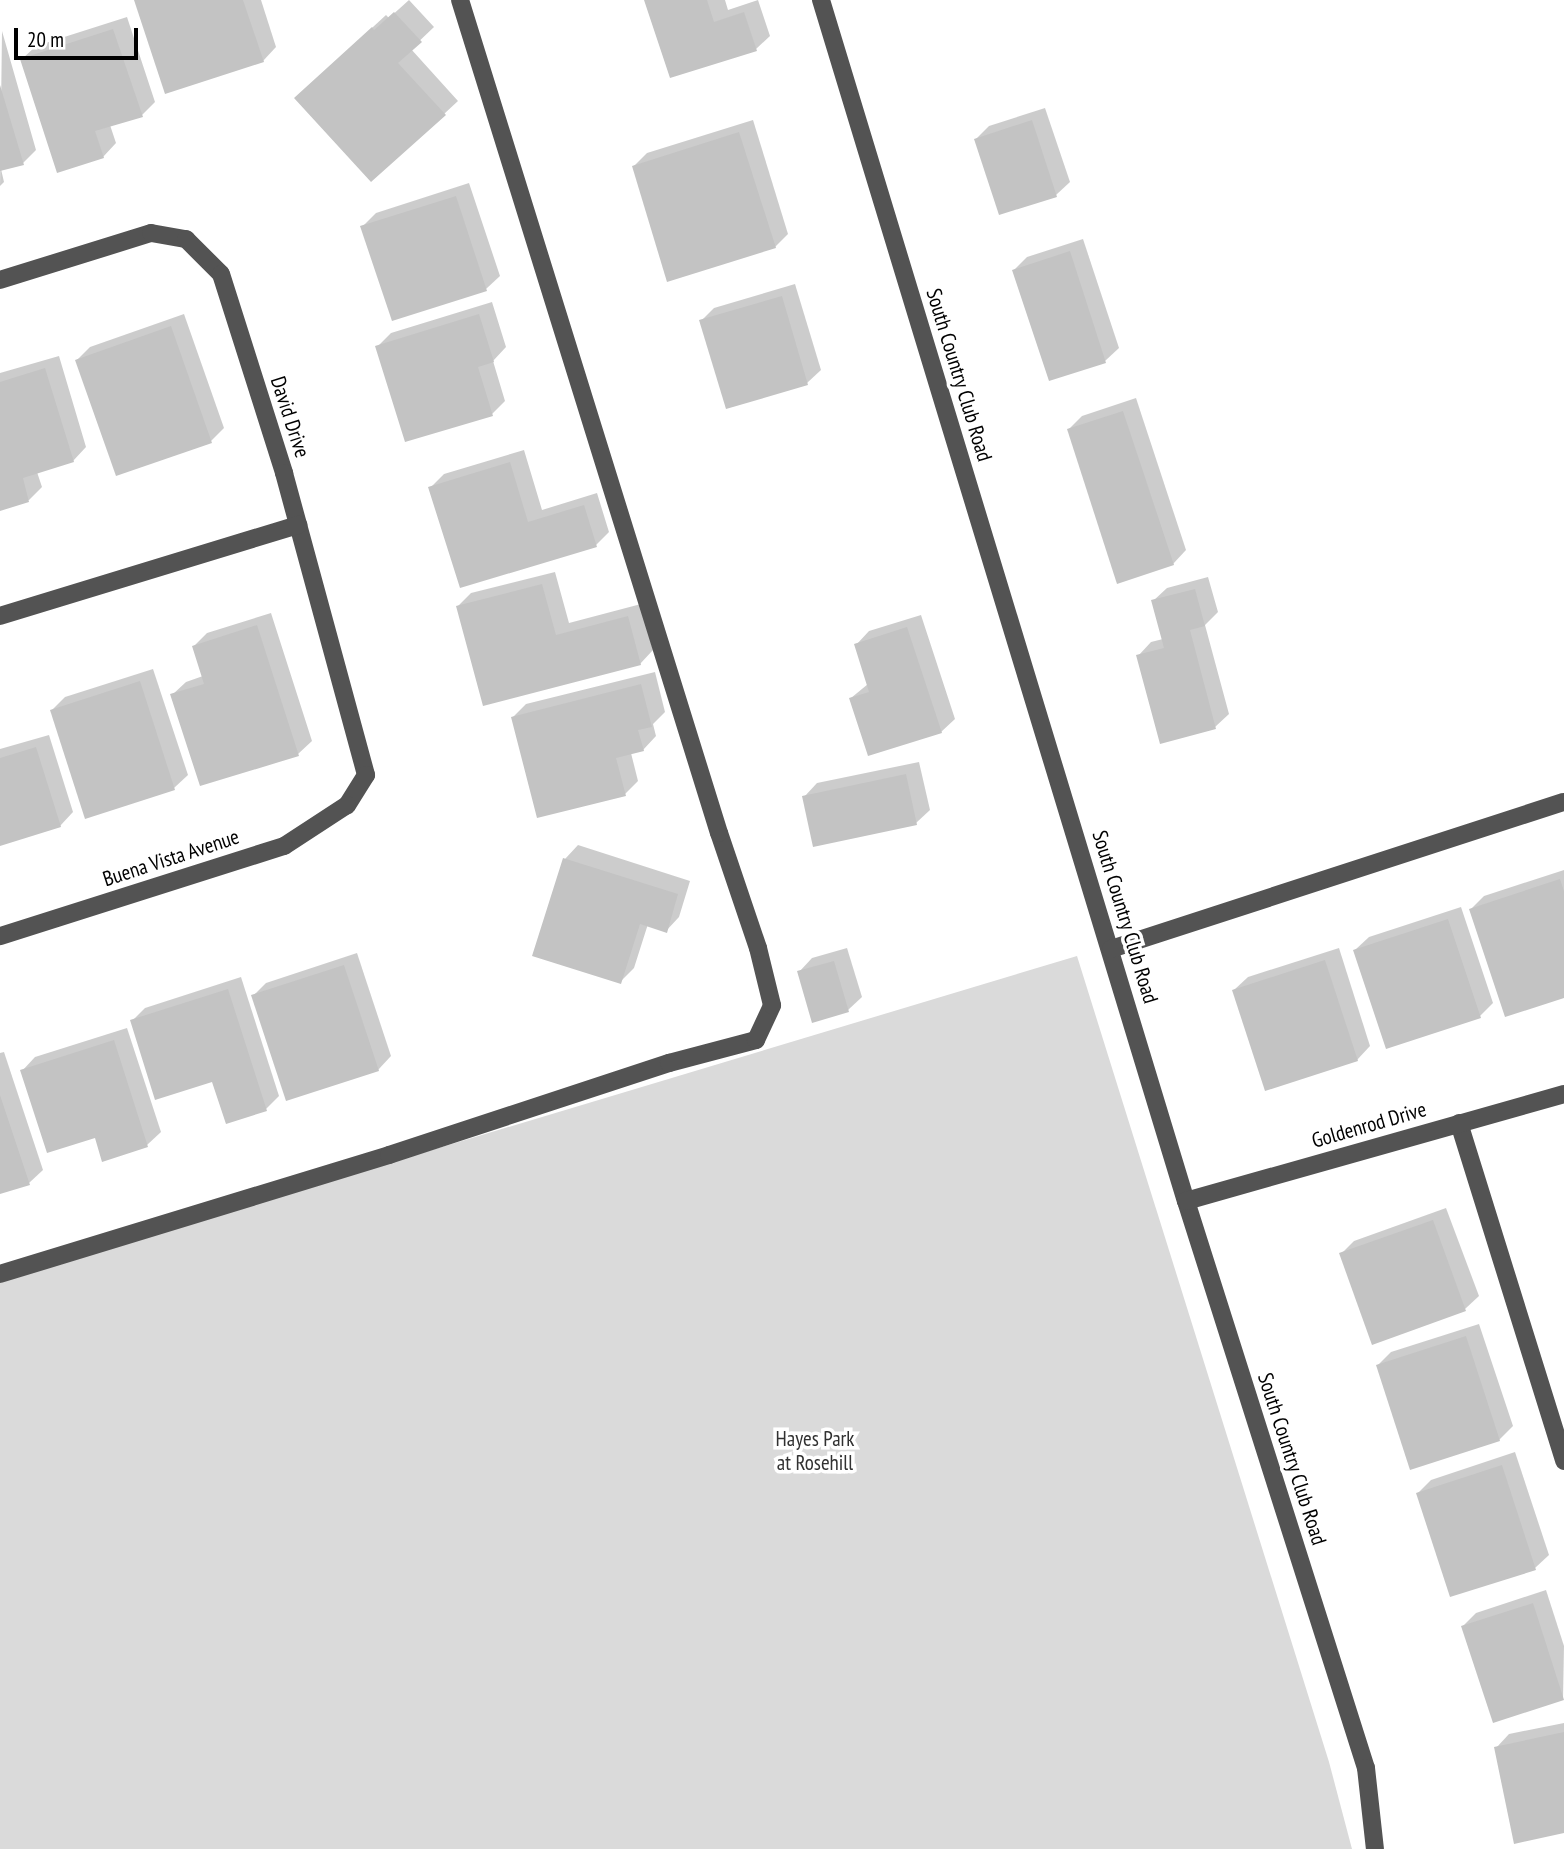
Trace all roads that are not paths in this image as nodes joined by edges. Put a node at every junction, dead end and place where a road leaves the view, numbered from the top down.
1 (460, 0) edge
2 (821, 0) edge
3 (0, 280) edge
4 (298, 526) junction
5 (0, 616) edge
6 (1564, 802) edge
7 (347, 805) joint
8 (0, 936) edge
9 (1111, 949) junction
10 (1564, 1094) edge
11 (1460, 1123) junction
12 (1186, 1201) junction
13 (0, 1274) edge
14 (1564, 1461) edge
15 (1375, 1849) edge

1 - 13 street
2 - 9 street, South Country Club Road
3 - 4 street, David Drive
4 - 5 street
4 - 7 street, David Drive
6 - 9 street
7 - 8 street, Buena Vista Avenue
9 - 12 street, South Country Club Road
10 - 11 street, Goldenrod Drive
11 - 12 street, Goldenrod Drive
11 - 14 street
12 - 15 street, South Country Club Road

